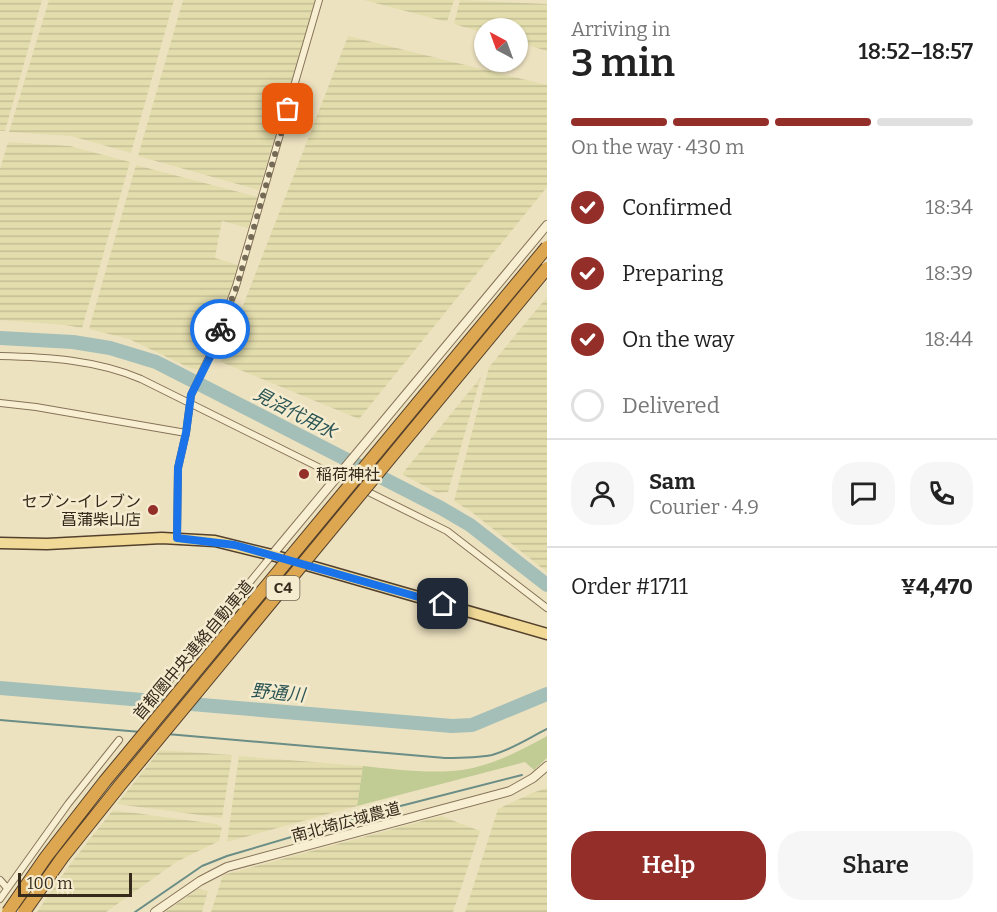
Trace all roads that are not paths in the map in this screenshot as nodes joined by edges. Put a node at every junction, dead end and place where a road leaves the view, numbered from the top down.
1 (319, 0) edge
2 (547, 225) edge
3 (547, 247) edge
4 (547, 268) edge
5 (0, 356) edge
6 (0, 403) edge
7 (190, 403) junction
8 (186, 433) junction
9 (337, 476) junction
10 (177, 538) junction
11 (0, 543) edge
12 (272, 555) junction
13 (547, 608) edge
14 (547, 634) edge
15 (170, 681) dead end
16 (119, 740) dead end
17 (547, 766) edge
18 (0, 880) edge
19 (7, 888) junction
20 (0, 901) edge
21 (6, 912) edge
22 (24, 912) edge
23 (155, 912) edge

1 - 7 street
2 - 9 street
3 - 21 highway, 首都圏中央連絡自動車道 / C4, bridge
4 - 22 highway, 首都圏中央連絡自動車道 / C4, bridge
5 - 7 street
6 - 8 street
7 - 8 street
7 - 9 street
8 - 10 street
9 - 12 street
9 - 13 street
10 - 11 main road
10 - 12 main road
12 - 14 main road
12 - 15 street
16 - 19 street
17 - 23 street, 南北埼広域農道
18 - 19 street
19 - 20 street
20 - 21 street

